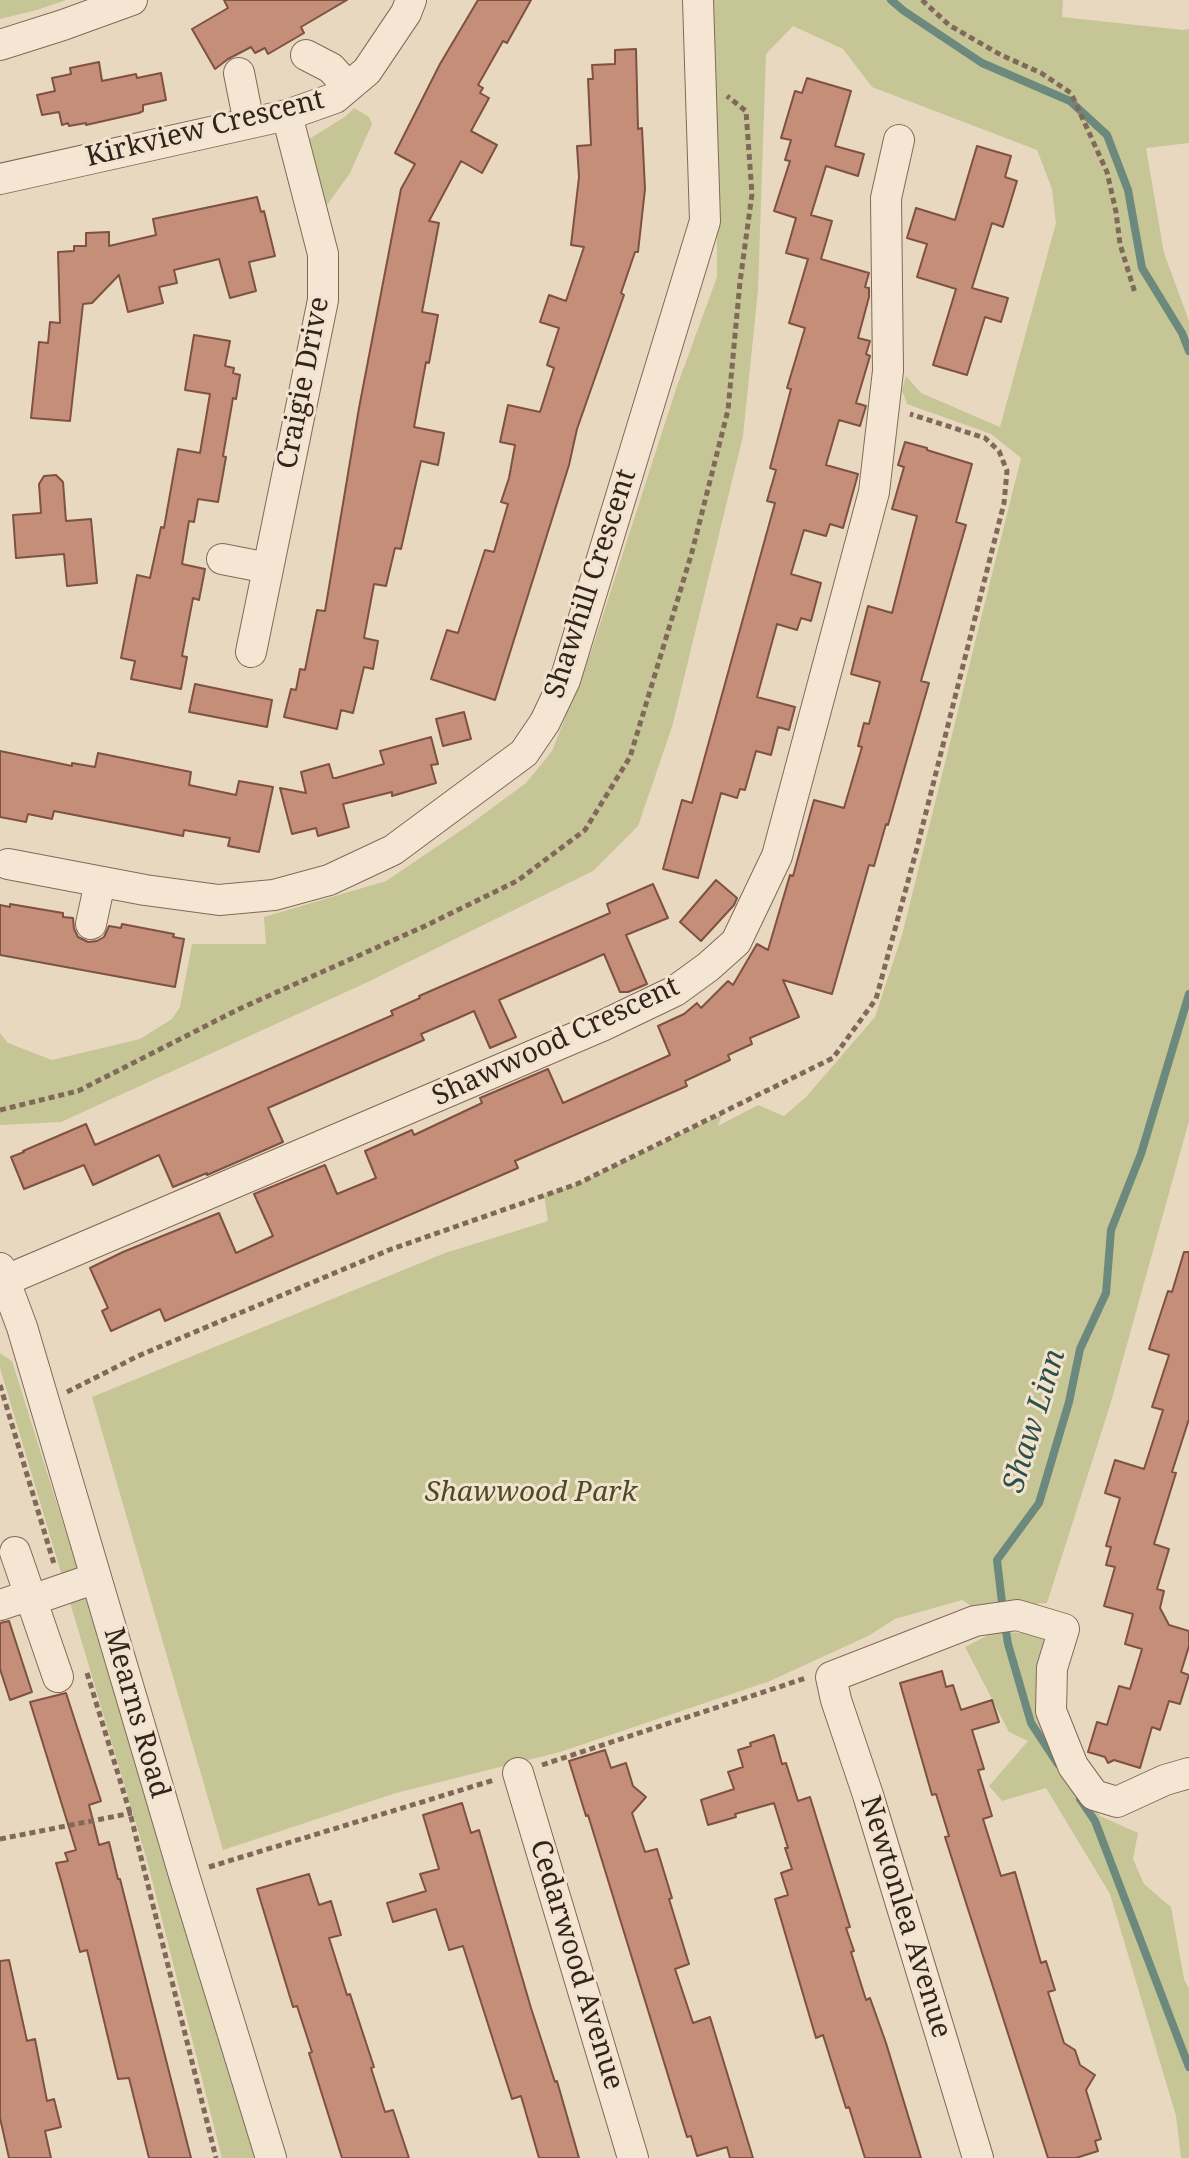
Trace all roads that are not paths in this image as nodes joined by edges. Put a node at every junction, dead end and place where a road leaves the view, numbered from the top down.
1 (132, 0) edge
2 (411, 0) edge
3 (698, 0) edge
4 (0, 45) edge
5 (306, 55) dead end
6 (239, 73) dead end
7 (348, 87) junction
8 (287, 115) junction
9 (249, 123) junction
10 (899, 140) dead end
11 (0, 179) edge
12 (222, 559) dead end
13 (268, 568) junction
14 (251, 652) dead end
15 (8, 864) dead end
16 (100, 882) junction
17 (91, 924) dead end
18 (2, 1274) edge
19 (11, 1331) edge
20 (15, 1552) dead end
21 (96, 1578) junction
22 (31, 1598) junction
23 (0, 1605) edge
24 (71, 1671) road end
25 (518, 1773) dead end
26 (1189, 1773) edge
27 (271, 2158) edge
28 (633, 2158) edge
29 (978, 2158) edge

1 - 4 street
2 - 7 street, Kirkview Crescent
3 - 16 street, Shawhill Crescent
5 - 7 street
6 - 9 street
7 - 8 street, Kirkview Crescent
8 - 9 street, Kirkview Crescent
8 - 13 street, Craigie Drive
9 - 11 street, Kirkview Crescent
10 - 18 street, Shawwood Crescent
12 - 13 street
13 - 14 street, Craigie Drive
15 - 16 street, Shawhill Crescent
16 - 17 street
18 - 19 street, Mearns Road
19 - 21 street, Mearns Road
20 - 22 street
21 - 22 street
21 - 27 street, Mearns Road
22 - 23 street
22 - 24 street
25 - 28 street, Cedarwood Avenue
26 - 29 street, Newtonlea Avenue

